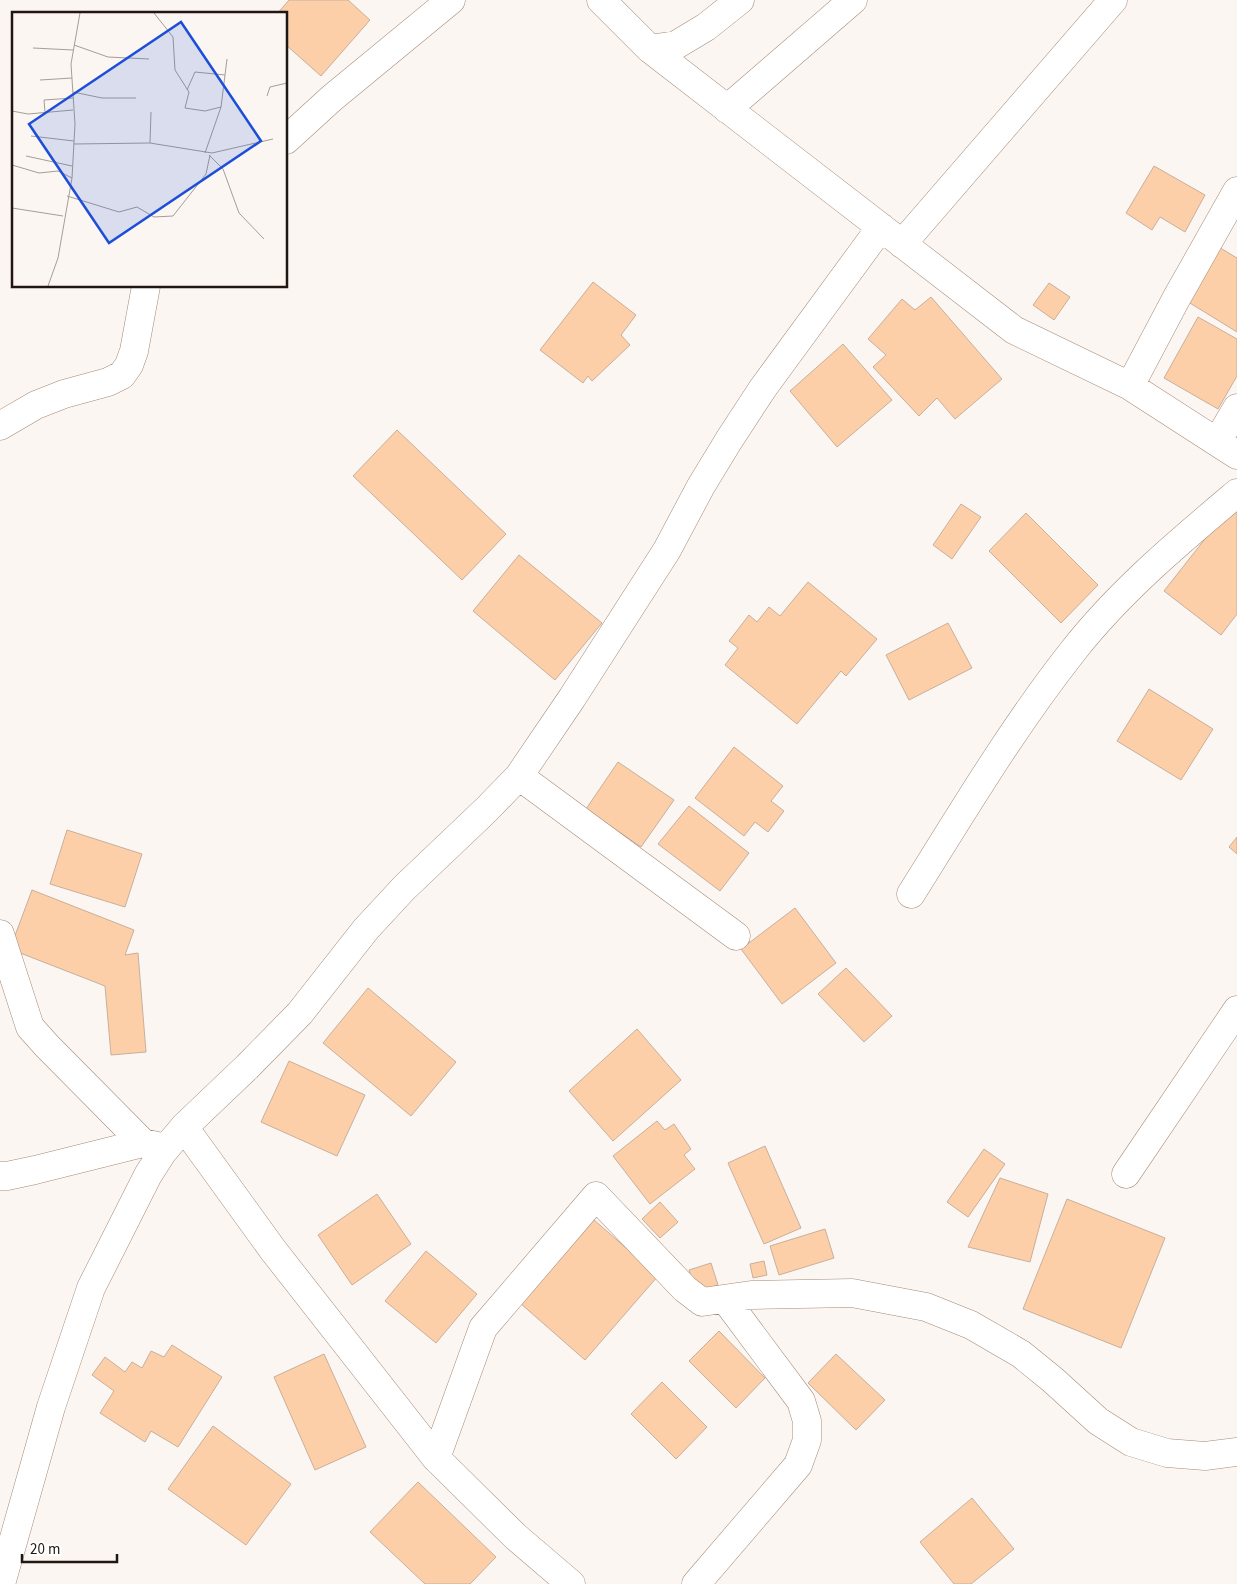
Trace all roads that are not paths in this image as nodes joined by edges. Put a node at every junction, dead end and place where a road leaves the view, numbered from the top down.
1 (451, 0) edge
2 (601, 0) edge
3 (740, 0) edge
4 (853, 0) edge
5 (1113, 0) edge
6 (650, 49) junction
7 (727, 109) junction
8 (288, 138) edge
9 (1237, 190) edge
10 (881, 227) junction
11 (902, 244) junction
12 (146, 288) edge
13 (1130, 386) junction
14 (1237, 408) edge
15 (0, 426) edge
16 (1227, 448) edge
17 (1237, 493) edge
18 (519, 776) junction
19 (911, 894) dead end
20 (0, 934) edge
21 (736, 936) dead end
22 (1237, 1010) edge
23 (184, 1127) junction
24 (155, 1146) junction
25 (1126, 1174) dead end
26 (0, 1176) edge
27 (725, 1299) junction
28 (1237, 1452) edge
29 (436, 1458) junction
30 (1, 1584) edge
31 (572, 1584) edge
32 (696, 1584) edge

1 - 8 street
2 - 6 street
3 - 6 street
4 - 7 street
5 - 11 street
6 - 7 street
7 - 10 street
9 - 13 street
10 - 11 street
10 - 18 street
11 - 13 street
12 - 15 street
13 - 16 street
14 - 16 street
17 - 19 street
18 - 21 street
18 - 23 street
20 - 24 street
22 - 25 street
23 - 24 street
23 - 29 street
24 - 26 street
24 - 30 street
27 - 28 street
27 - 29 street
27 - 32 street
29 - 31 street

